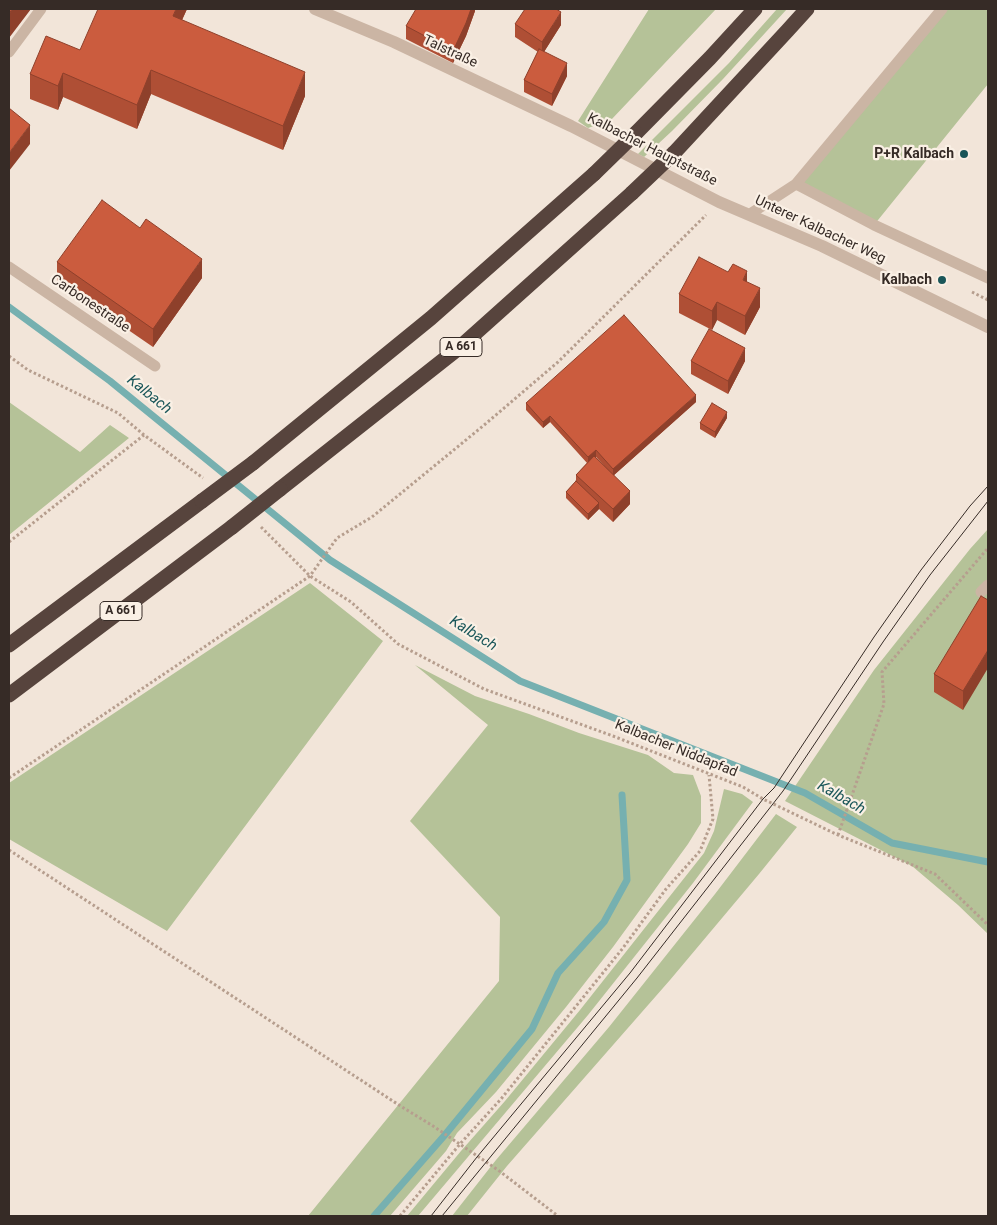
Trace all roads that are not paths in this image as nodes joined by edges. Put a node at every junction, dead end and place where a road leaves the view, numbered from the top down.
1 (41, 9) edge
2 (315, 9) edge
3 (755, 9) edge
4 (806, 9) edge
5 (942, 9) edge
6 (9, 52) edge
7 (571, 126) joint
8 (796, 184) junction
9 (719, 202) joint
10 (750, 214) junction
11 (9, 267) edge
12 (988, 278) edge
13 (988, 327) edge
14 (155, 366) dead end
15 (9, 645) edge
16 (9, 695) edge

1 - 6 lane
2 - 7 street, Talstraße
3 - 15 highway, A 661, bridge
4 - 16 highway, A 661, bridge
5 - 8 lane
7 - 9 street, Kalbacher Hauptstraße
8 - 10 lane
8 - 12 lane
9 - 10 street, Unterer Kalbacher Weg
10 - 13 street, Unterer Kalbacher Weg
11 - 14 lane, Carbonestraße

